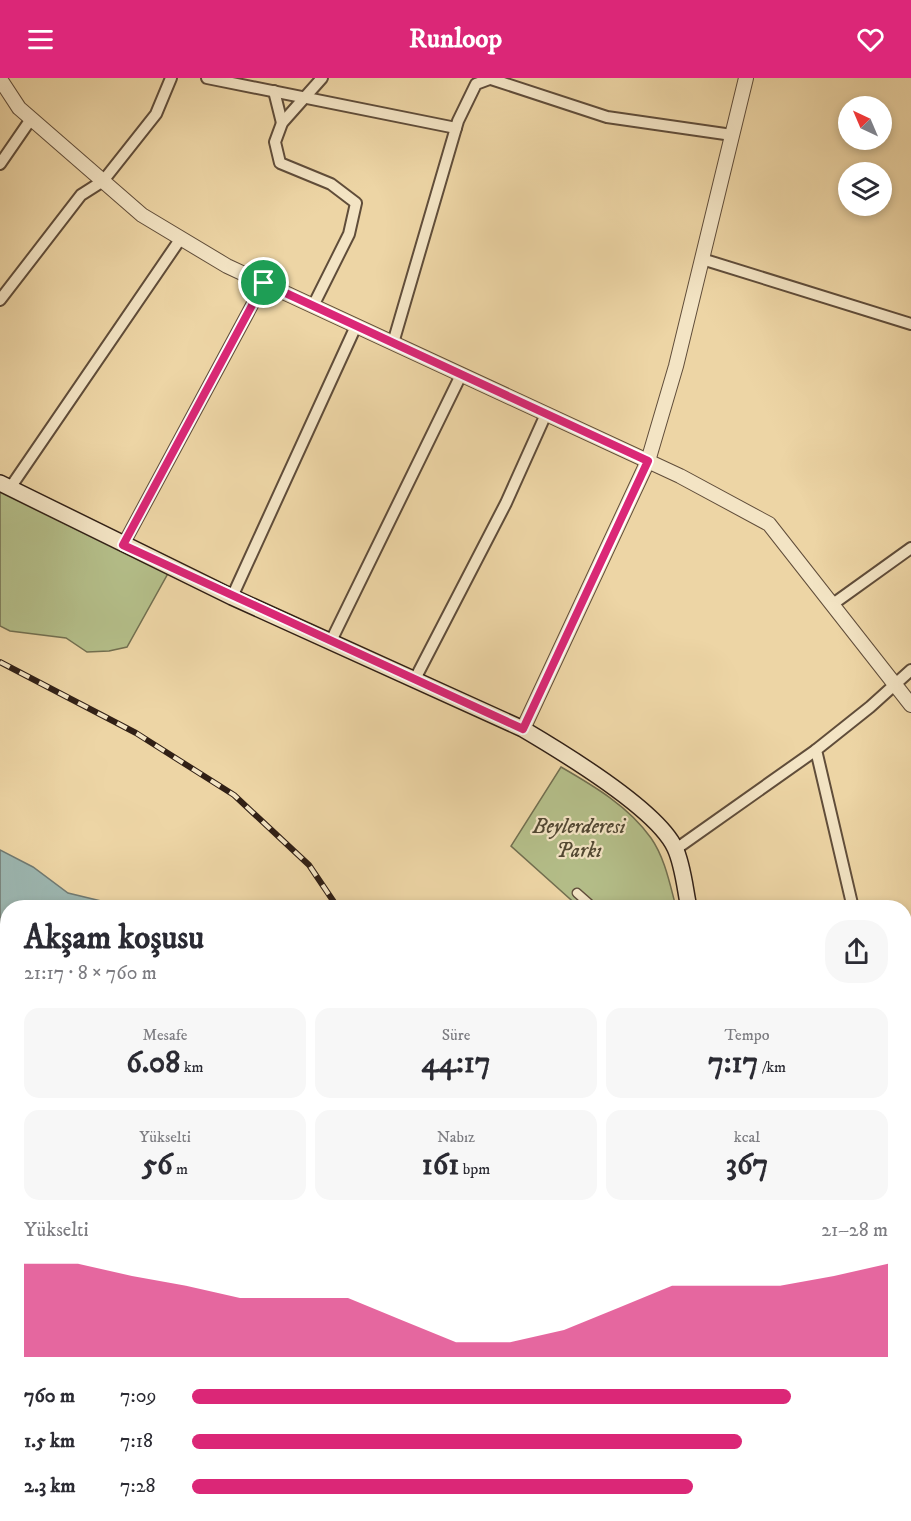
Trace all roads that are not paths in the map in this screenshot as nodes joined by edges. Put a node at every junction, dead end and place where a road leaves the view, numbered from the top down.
1 (171, 78) edge
2 (207, 78) edge
3 (322, 78) edge
4 (492, 78) edge
5 (746, 78) edge
6 (0, 79) edge
7 (274, 91) junction
8 (304, 98) junction
9 (31, 119) junction
10 (282, 123) junction
11 (456, 128) junction
12 (732, 135) junction
13 (0, 164) edge
14 (103, 181) junction
15 (181, 238) junction
16 (702, 259) junction
17 (264, 283) junction
18 (0, 300) edge
19 (313, 306) junction
20 (911, 324) edge
21 (356, 326) junction
22 (393, 343) junction
23 (461, 375) junction
24 (546, 414) junction
25 (648, 461) junction
26 (5, 486) edge
27 (123, 545) junction
28 (911, 548) edge
29 (232, 597) junction
30 (833, 604) junction
31 (331, 641) junction
32 (911, 670) edge
33 (415, 679) junction
34 (895, 683) junction
35 (911, 705) edge
36 (523, 729) junction
37 (816, 750) junction
38 (676, 849) junction
39 (578, 893) dead end
40 (585, 900) edge
41 (687, 900) edge
42 (851, 900) edge

1 - 14 street
2 - 7 street
3 - 8 street
4 - 11 street
4 - 12 street
5 - 12 street
6 - 9 street
7 - 8 street
7 - 10 street
8 - 10 street
8 - 11 street
9 - 13 street
9 - 14 street
10 - 19 street
11 - 22 street
12 - 16 street
14 - 15 street
14 - 18 street
15 - 17 street
15 - 26 street
16 - 20 street
16 - 25 street
17 - 19 street
17 - 27 street
19 - 21 street
21 - 22 street
21 - 29 street
22 - 23 street
23 - 24 street
23 - 31 street
24 - 25 street
24 - 33 street
25 - 30 street
25 - 36 street
26 - 27 main road
27 - 29 main road
28 - 30 street
29 - 31 main road
30 - 34 street
31 - 33 main road
32 - 34 street
33 - 36 main road
34 - 35 street
34 - 37 street
36 - 38 main road
37 - 38 street
37 - 42 street
38 - 41 main road
39 - 40 street

